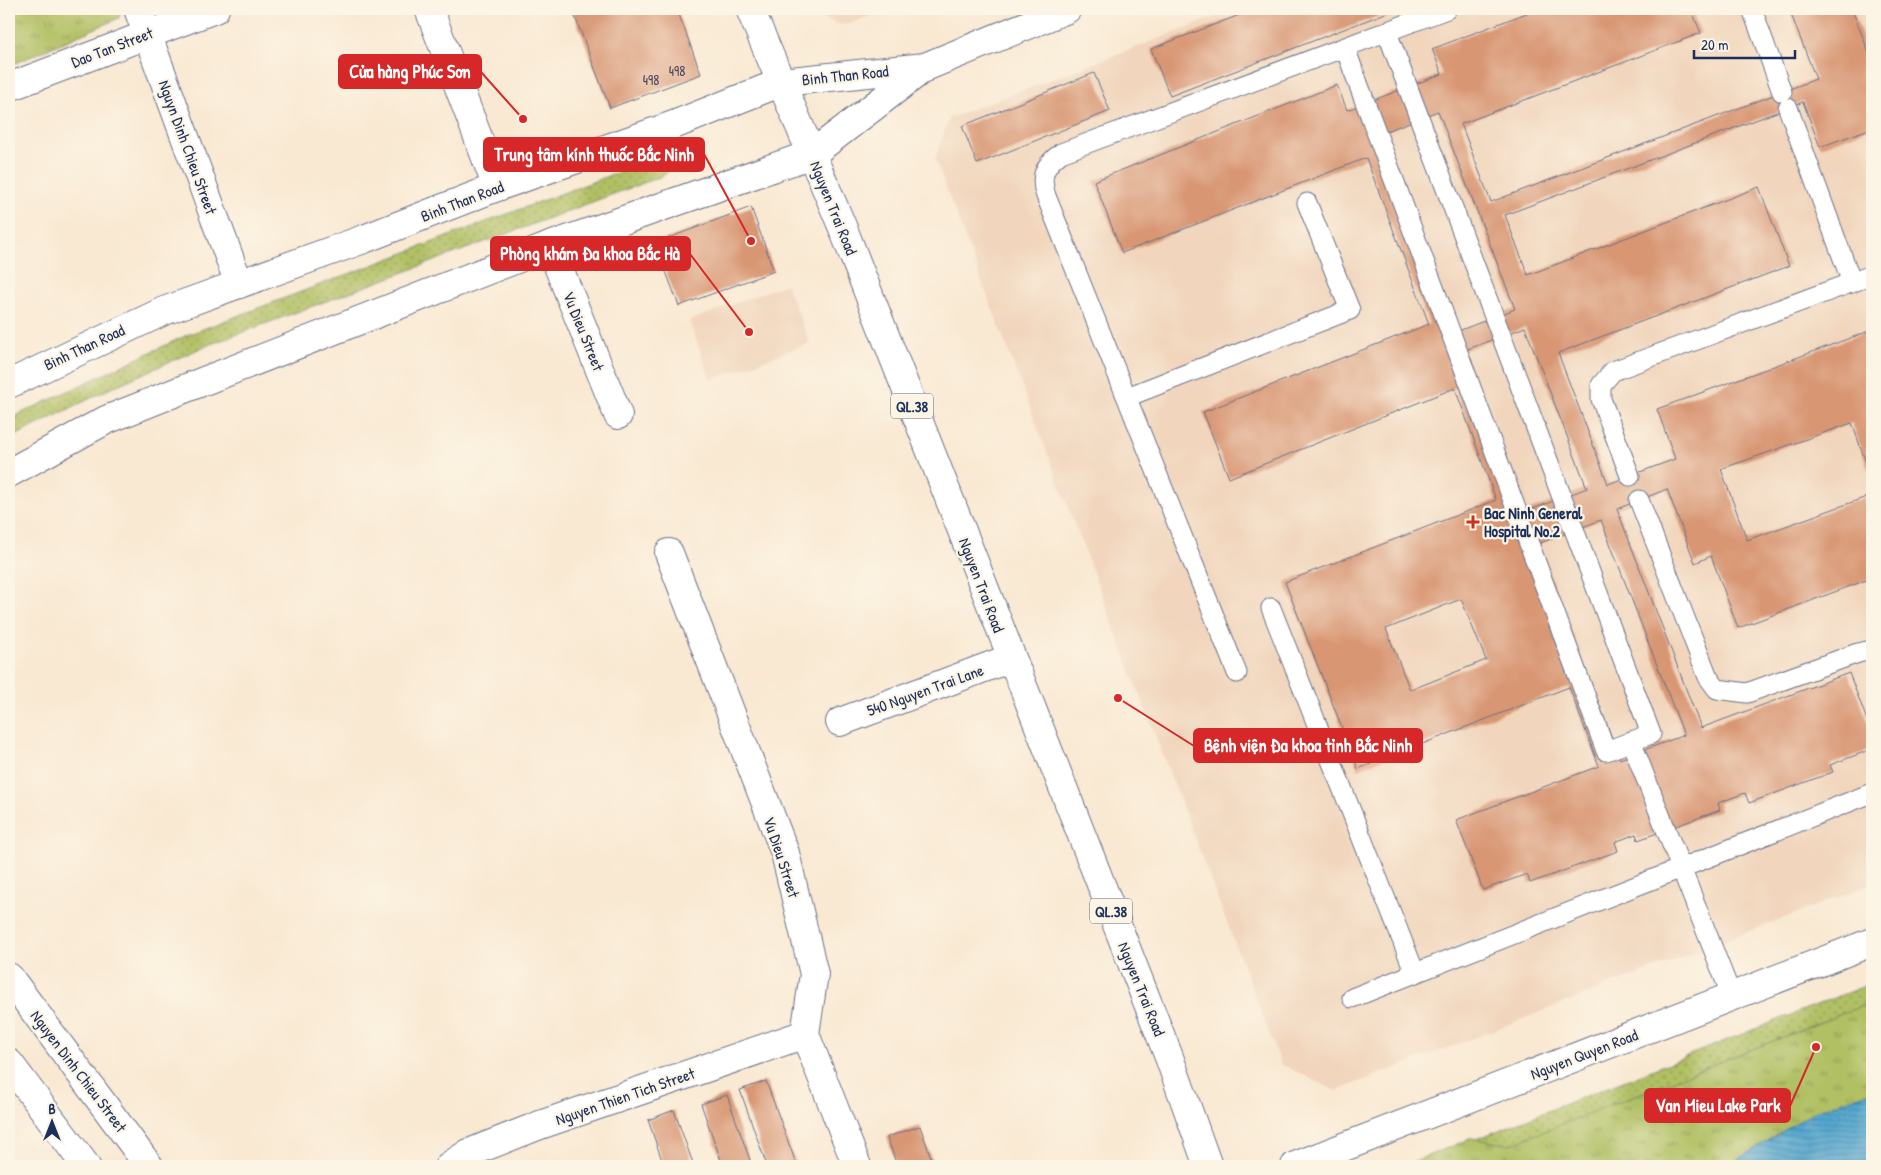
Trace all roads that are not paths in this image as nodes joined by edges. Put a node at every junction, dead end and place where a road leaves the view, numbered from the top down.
1 (215, 9) edge
2 (429, 9) edge
3 (750, 9) edge
4 (1067, 9) edge
5 (1447, 9) edge
6 (1752, 9) edge
7 (142, 21) edge
8 (1387, 32) junction
9 (1345, 48) junction
10 (925, 66) junction
11 (782, 82) junction
12 (9, 87) edge
13 (812, 154) junction
14 (497, 187) junction
15 (1307, 203) dead end
16 (550, 246) junction
17 (1872, 275) edge
18 (1852, 283) junction
19 (239, 284) junction
20 (9, 384) edge
21 (1127, 397) junction
22 (618, 415) dead end
23 (9, 473) edge
24 (1630, 476) dead end
25 (1640, 500) dead end
26 (669, 553) dead end
27 (1271, 608) dead end
28 (1872, 650) edge
29 (1011, 658) junction
30 (1238, 673) dead end
31 (840, 722) dead end
32 (1631, 741) junction
33 (1872, 793) edge
34 (1681, 868) junction
35 (1872, 942) edge
36 (1415, 973) junction
37 (9, 977) edge
38 (1732, 997) junction
39 (1352, 998) dead end
40 (805, 1034) junction
41 (9, 1063) edge
42 (86, 1166) edge
43 (150, 1166) edge
44 (449, 1166) edge
45 (857, 1166) edge
46 (1208, 1166) edge
47 (1295, 1166) edge

1 - 7 main road, Dao Tan Street
2 - 14 main road
3 - 11 main road, Nguyen Trai Road / QL.38
4 - 10 main road, Binh Than Road
5 - 8 lane
6 - 18 lane
7 - 12 main road, Dao Tan Street
7 - 19 main road, Nguyn Dinh Chieu Street
8 - 9 lane
8 - 32 lane
9 - 21 lane
9 - 32 lane
10 - 11 main road, Binh Than Road
10 - 13 main road
11 - 13 main road, Nguyen Trai Road / QL.38
11 - 14 main road, Binh Than Road
13 - 16 main road
13 - 29 main road, Nguyen Trai Road / QL.38
14 - 19 main road, Binh Than Road
15 - 21 lane
16 - 22 main road, Vu Dieu Street
16 - 23 main road
17 - 18 lane
18 - 24 lane
19 - 20 main road, Binh Than Road
21 - 30 lane
25 - 28 lane
26 - 40 main road, Vu Dieu Street
27 - 36 lane
29 - 31 main road, 540 Nguyen Trai Lane
29 - 46 main road, Nguyen Trai Road / QL.38
32 - 34 lane
33 - 34 lane
34 - 36 lane
34 - 38 lane
35 - 38 main road, Nguyen Quyen Road
36 - 39 lane
37 - 43 main road, Nguyen Dinh Chieu Street
38 - 47 main road, Nguyen Quyen Road
40 - 44 main road, Nguyen Thien Tich Street
40 - 45 main road
41 - 42 main road

